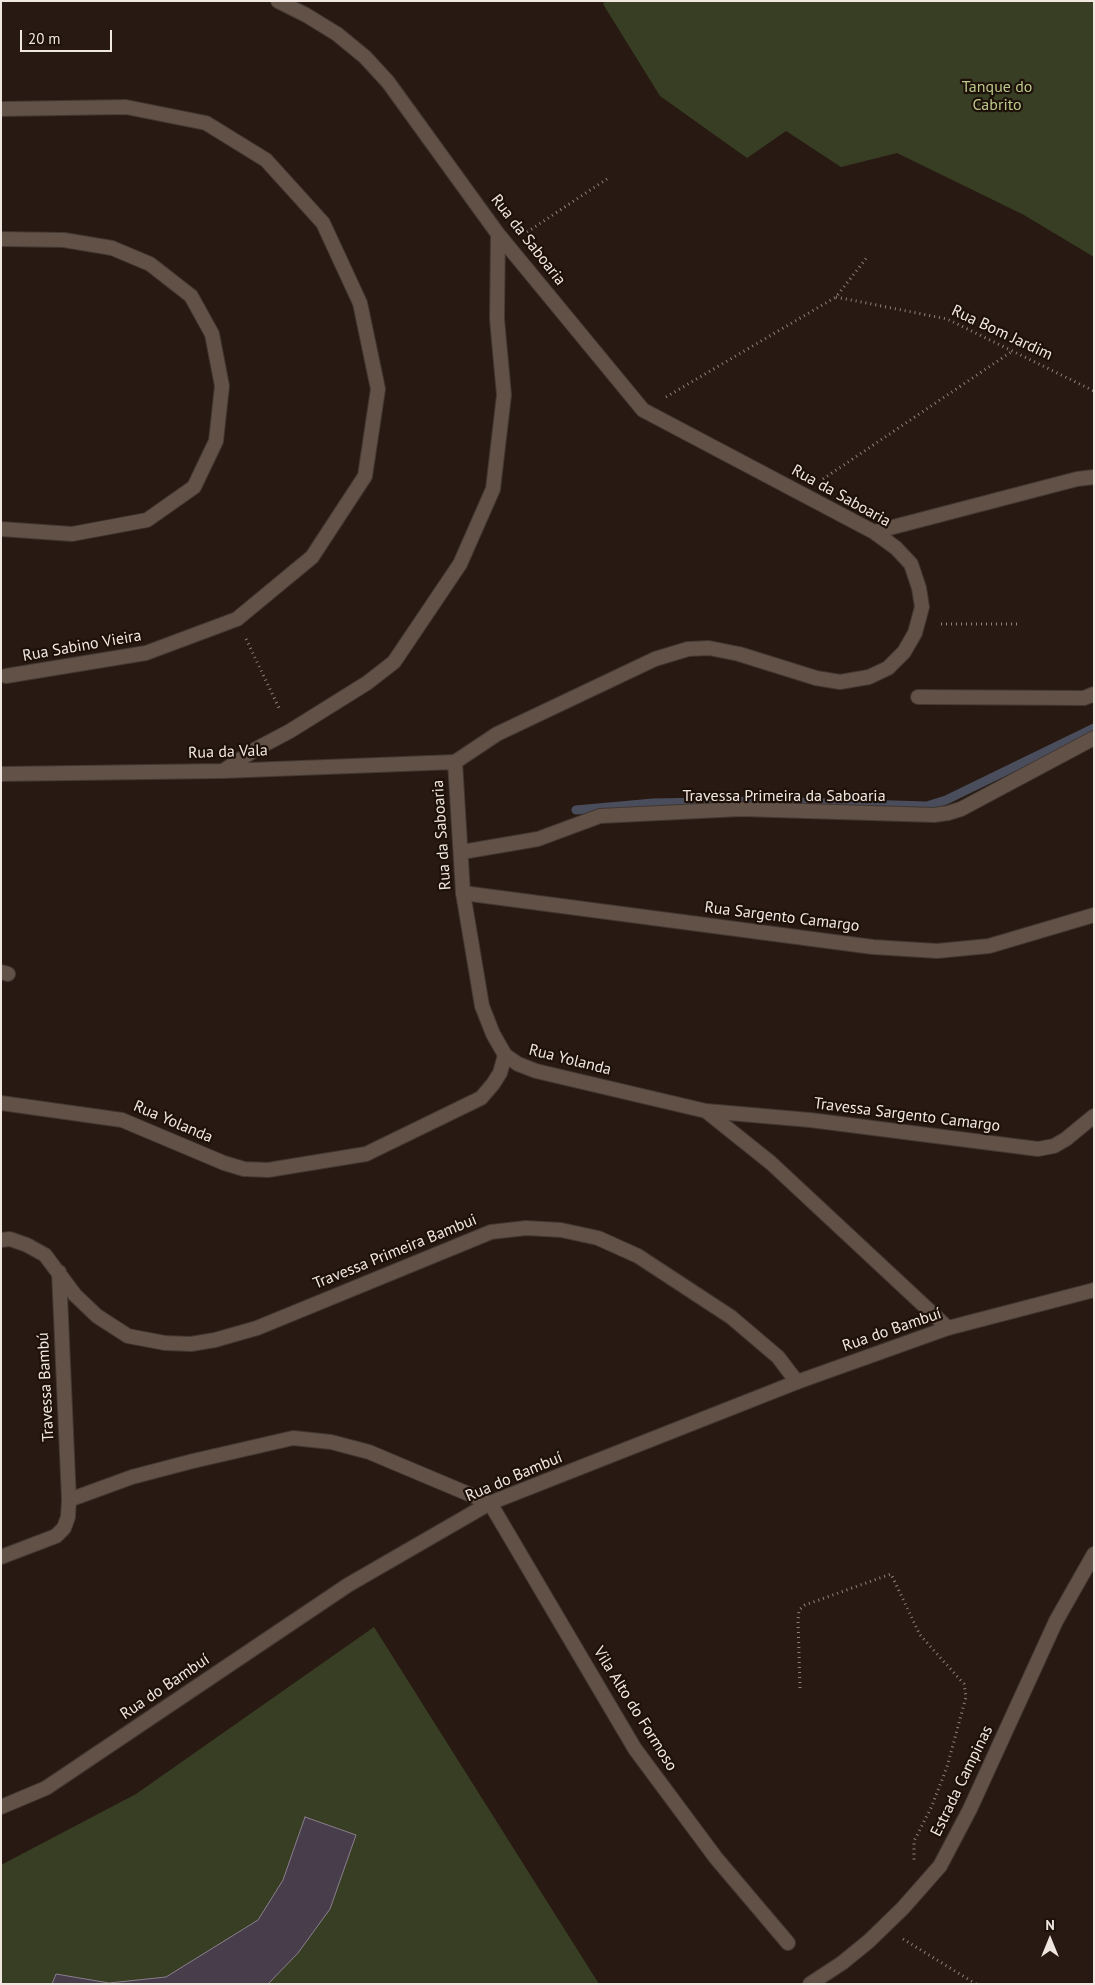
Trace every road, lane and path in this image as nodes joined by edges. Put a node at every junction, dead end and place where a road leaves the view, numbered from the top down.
1 (278, 1) edge
2 (1, 109) edge
3 (607, 179) dead end
4 (498, 234) junction
5 (1, 239) edge
6 (508, 245) junction
7 (868, 256) dead end
8 (836, 297) junction
9 (1011, 351) junction
10 (1094, 391) edge
11 (643, 410) junction
12 (1094, 477) edge
13 (802, 493) junction
14 (1, 529) edge
15 (874, 532) junction
16 (237, 619) junction
17 (918, 624) junction
18 (1020, 624) dead end
19 (6, 676) dead end
20 (1094, 694) edge
21 (918, 697) dead end
22 (290, 731) junction
23 (1094, 738) edge
24 (455, 762) junction
25 (223, 771) junction
26 (1, 774) edge
27 (462, 852) junction
28 (463, 893) junction
29 (1094, 915) edge
30 (505, 1055) junction
31 (1, 1103) edge
32 (706, 1111) junction
33 (1094, 1116) edge
34 (1, 1240) edge
35 (59, 1272) junction
36 (1094, 1290) edge
37 (948, 1328) junction
38 (797, 1382) junction
39 (69, 1500) junction
40 (490, 1503) junction
41 (1094, 1554) edge
42 (1, 1557) edge
43 (800, 1688) dead end
44 (1, 1807) edge
45 (914, 1841) dead end
46 (884, 1927) junction
47 (788, 1943) dead end
48 (810, 1984) edge
49 (976, 1984) edge

1 - 4 street, Rua da Saboaria
2 - 16 street, Rua Sabino Vieira
3 - 6 path
4 - 6 street, Rua da Saboaria
4 - 22 street
5 - 14 street
6 - 11 street, Rua da Saboaria
7 - 8 path
8 - 9 path, Rua Bom Jardim
8 - 11 path
9 - 10 path, Rua Bom Jardim
9 - 13 path
11 - 13 street, Rua da Saboaria
12 - 15 street
13 - 15 street, Rua da Saboaria
15 - 17 street, Rua da Saboaria
16 - 19 street, Rua Sabino Vieira
16 - 22 path
17 - 18 path
17 - 24 street, Rua da Saboaria
20 - 21 street
22 - 25 street
23 - 27 street, Travessa Primeira da Saboaria
24 - 25 street, Rua da Vala
24 - 27 street, Rua da Saboaria
25 - 26 street, Rua da Vala
27 - 28 street, Rua da Saboaria
28 - 29 street, Rua Sargento Camargo
28 - 30 street, Rua da Saboaria
30 - 31 street, Rua Yolanda
30 - 32 street, Rua Yolanda
32 - 33 street, Travessa Sargento Camargo
32 - 37 street, Rua Yolanda
34 - 35 street, Travessa Primeira Bambui
35 - 38 street, Travessa Primeira Bambui
35 - 39 street, Travessa Bambú
36 - 37 street, Rua do Bambuí
37 - 38 street, Rua do Bambuí
38 - 40 street, Rua do Bambuí
39 - 40 street
39 - 42 street, Travessa Bambú
40 - 44 street, Rua do Bambuí
40 - 47 street, Vila Alto do Formoso
41 - 46 street, Estrada Campinas
43 - 45 path
46 - 48 street, Estrada Campinas
46 - 49 path

